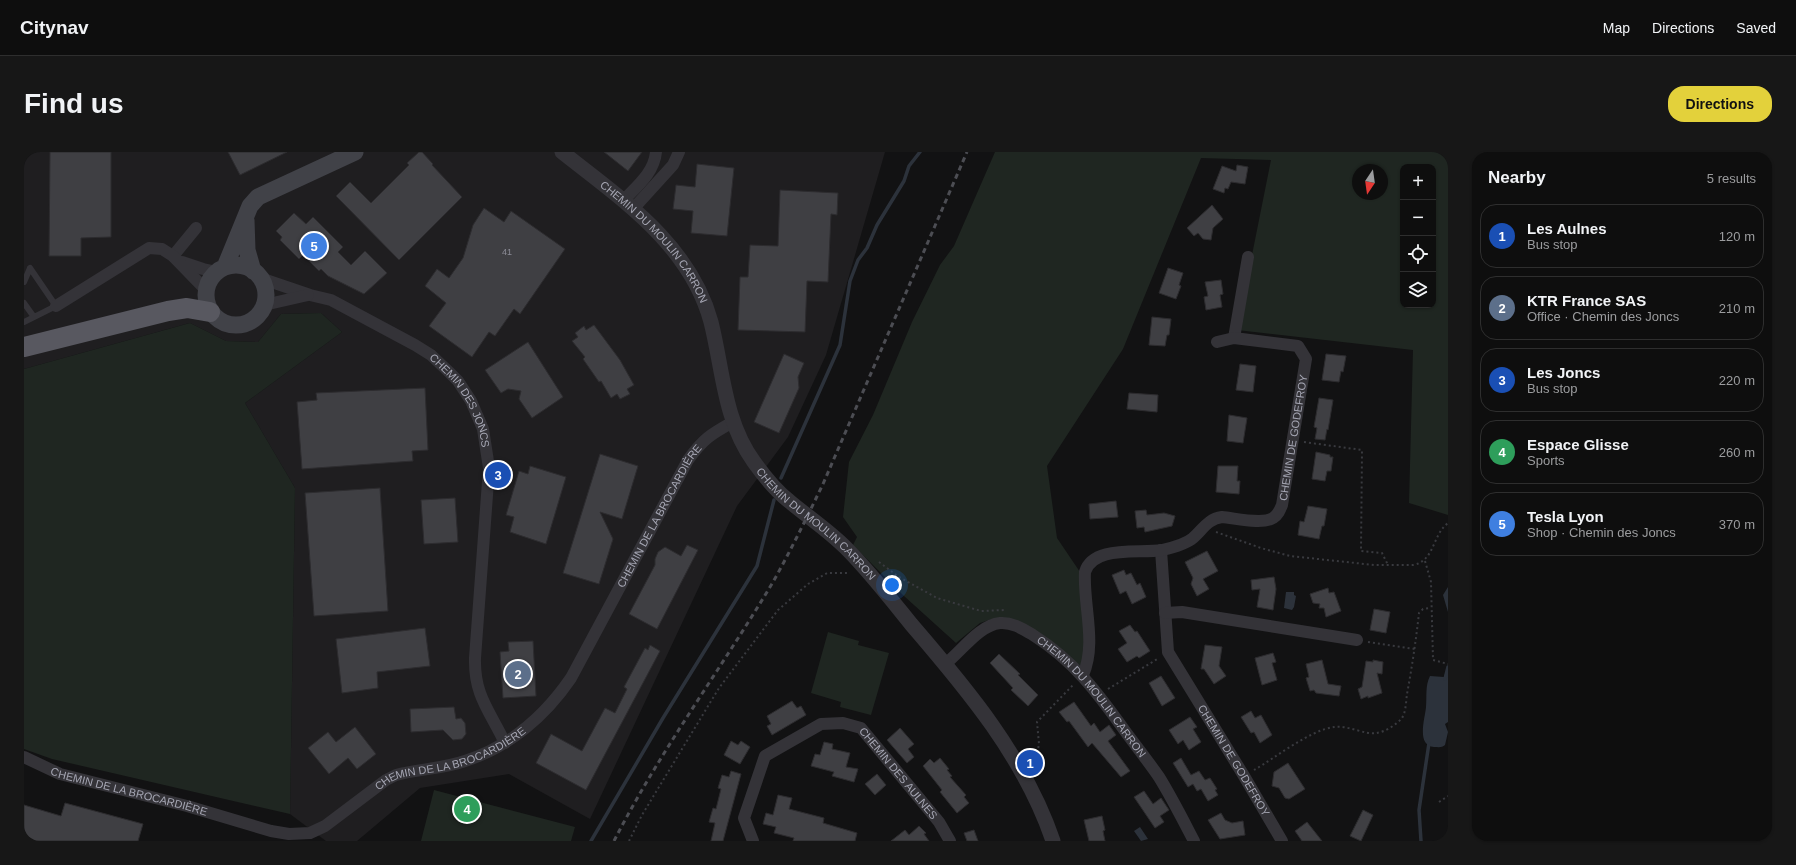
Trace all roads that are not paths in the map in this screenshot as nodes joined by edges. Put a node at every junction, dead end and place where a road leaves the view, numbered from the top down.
1 (354, 152) edge
2 (562, 152) edge
3 (656, 152) edge
4 (680, 152) edge
5 (628, 205) junction
6 (246, 215) junction
7 (196, 228) dead end
8 (1248, 257) dead end
9 (176, 259) junction
10 (221, 269) junction
11 (257, 275) junction
12 (24, 282) edge
13 (206, 290) junction
14 (310, 295) junction
15 (24, 303) edge
16 (264, 305) junction
17 (56, 306) junction
18 (210, 312) junction
19 (34, 317) junction
20 (24, 322) edge
21 (1234, 338) junction
22 (1217, 342) dead end
23 (24, 347) edge
24 (733, 422) junction
25 (1161, 550) junction
26 (1165, 613) junction
27 (1357, 640) road end
28 (945, 664) junction
29 (1080, 678) junction
30 (505, 743) junction
31 (24, 757) edge
32 (753, 841) edge
33 (950, 841) edge
34 (1053, 841) edge
35 (1194, 841) edge
36 (1282, 841) edge

1 - 6 main road
2 - 5 street, CHEMIN DU MOULIN CARRON
3 - 5 street
4 - 5 street
5 - 24 street, CHEMIN DU MOULIN CARRON
6 - 10 main road
6 - 11 main road
7 - 9 street
8 - 21 street
9 - 10 street
9 - 13 street
9 - 17 street
10 - 11 main road
10 - 13 main road
11 - 14 street, CHEMIN DES JONCS
11 - 16 main road
12 - 17 lane
13 - 18 main road
14 - 16 street, CHEMIN DES JONCS
14 - 30 street, CHEMIN DES JONCS
15 - 19 lane
16 - 18 main road
17 - 19 lane
18 - 23 highway
19 - 20 lane
21 - 22 street, CHEMIN DE GODEFROY
21 - 25 street, CHEMIN DE GODEFROY
24 - 28 street, CHEMIN DU MOULIN CARRON
24 - 30 street, CHEMIN DE LA BROCARDIÈRE
25 - 26 street, CHEMIN DE GODEFROY
25 - 29 street, CHEMIN DE GODEFROY
26 - 27 street
26 - 36 street, CHEMIN DE GODEFROY
28 - 29 street, CHEMIN DU MOULIN CARRON
28 - 34 street
29 - 35 street, CHEMIN DU MOULIN CARRON
30 - 31 street, CHEMIN DE LA BROCARDIÈRE
32 - 33 street, CHEMIN DES AULNES

